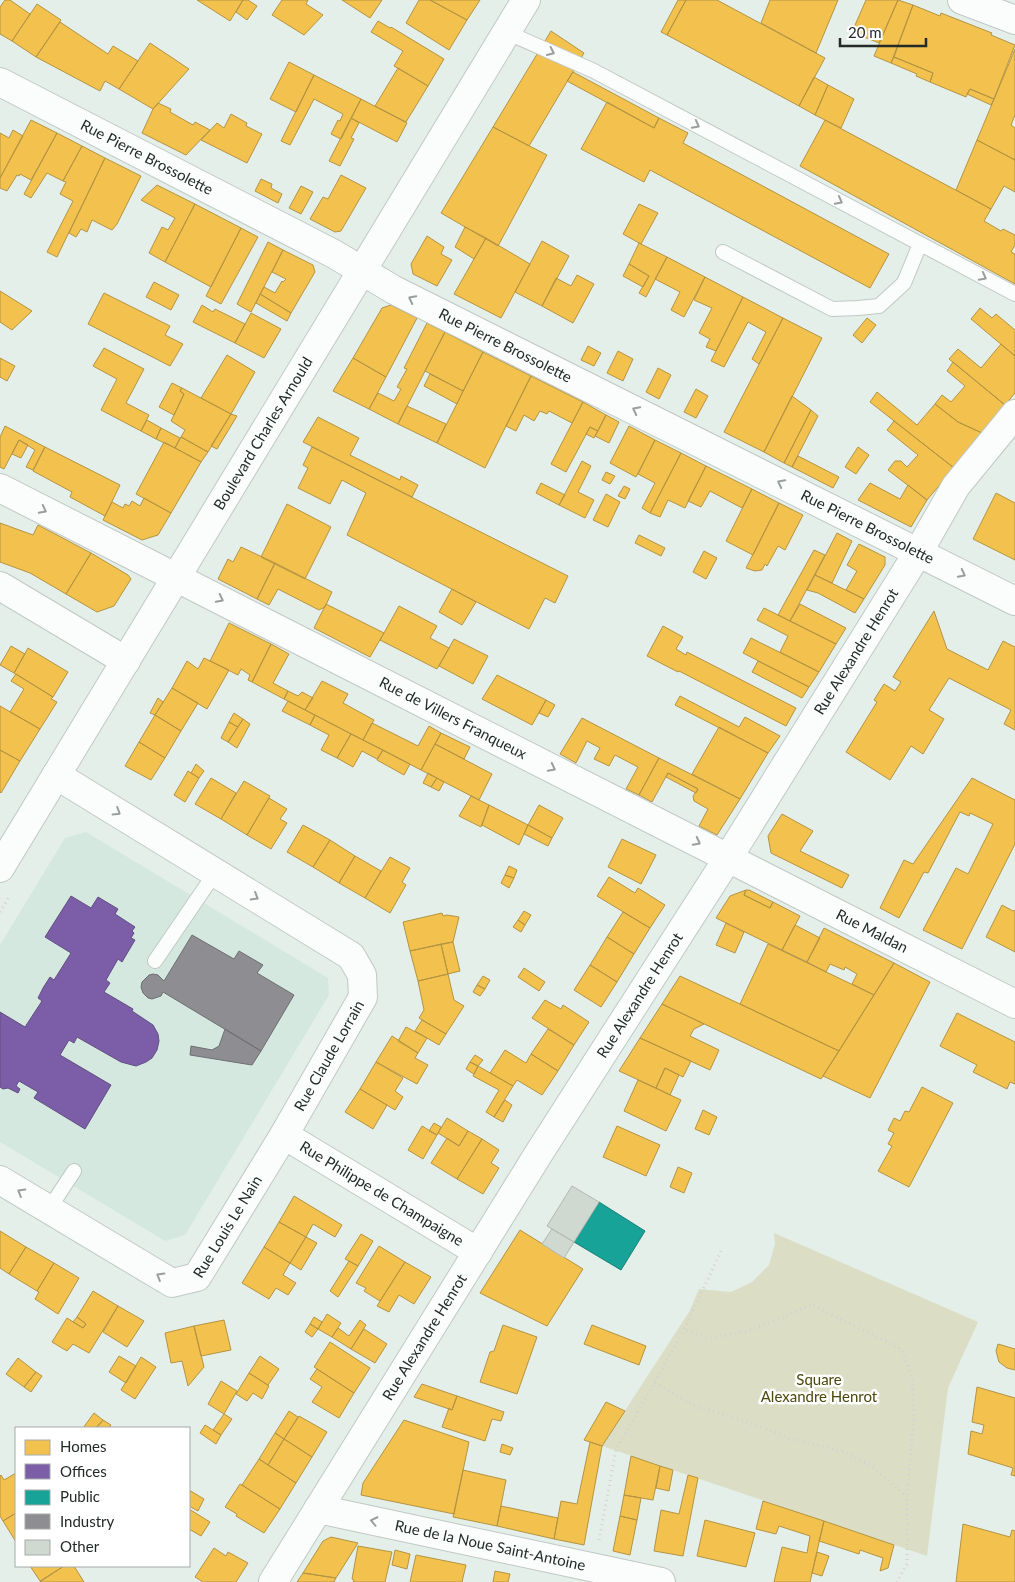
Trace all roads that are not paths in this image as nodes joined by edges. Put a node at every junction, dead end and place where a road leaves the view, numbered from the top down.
1 (526, 0) edge
2 (962, 0) edge
3 (1015, 20) edge
4 (506, 32) junction
5 (0, 82) edge
6 (920, 244) junction
7 (723, 252) dead end
8 (363, 272) junction
9 (1015, 294) edge
10 (1015, 414) edge
11 (0, 488) edge
12 (919, 551) junction
13 (177, 577) junction
14 (0, 586) edge
15 (1015, 601) edge
16 (126, 661) junction
17 (66, 781) junction
18 (728, 858) junction
19 (0, 868) edge
20 (215, 873) junction
21 (156, 961) dead end
22 (1015, 1004) edge
23 (284, 1135) junction
24 (74, 1171) dead end
25 (0, 1180) edge
26 (49, 1209) junction
27 (478, 1252) junction
28 (318, 1509) junction
29 (273, 1582) edge
30 (661, 1582) edge

1 - 4 street, Boulevard Charles Arnould
2 - 3 street
4 -> 6 lane
4 - 8 street, Boulevard Charles Arnould
5 - 8 street, Rue Pierre Brossolette
6 - 7 lane
6 -> 9 lane
12 -> 8 street, Rue Pierre Brossolette
8 - 13 street, Boulevard Charles Arnould
10 - 12 street, Rue Alexandre Henrot
11 -> 13 street
12 -> 15 street, Rue Pierre Brossolette
12 - 18 street, Rue Alexandre Henrot
13 - 16 street, Boulevard Charles Arnould
13 -> 18 street, Rue de Villers Franqueux
14 - 16 street
16 - 17 street, Boulevard Charles Arnould
17 - 19 street, Boulevard Charles Arnould
17 -> 20 street, Rue Claude Lorrain
18 - 22 street, Rue Maldan
18 - 27 street, Rue Alexandre Henrot
20 - 21 lane
20 -> 23 street, Rue Claude Lorrain
23 -> 26 street, Rue Louis Le Nain
23 - 27 street, Rue Philippe de Champaigne
24 - 26 lane
26 -> 25 street, Rue Louis Le Nain
27 - 28 street, Rue Alexandre Henrot
28 - 29 street, Rue Alexandre Henrot
30 -> 28 street, Rue de la Noue Saint-Antoine

